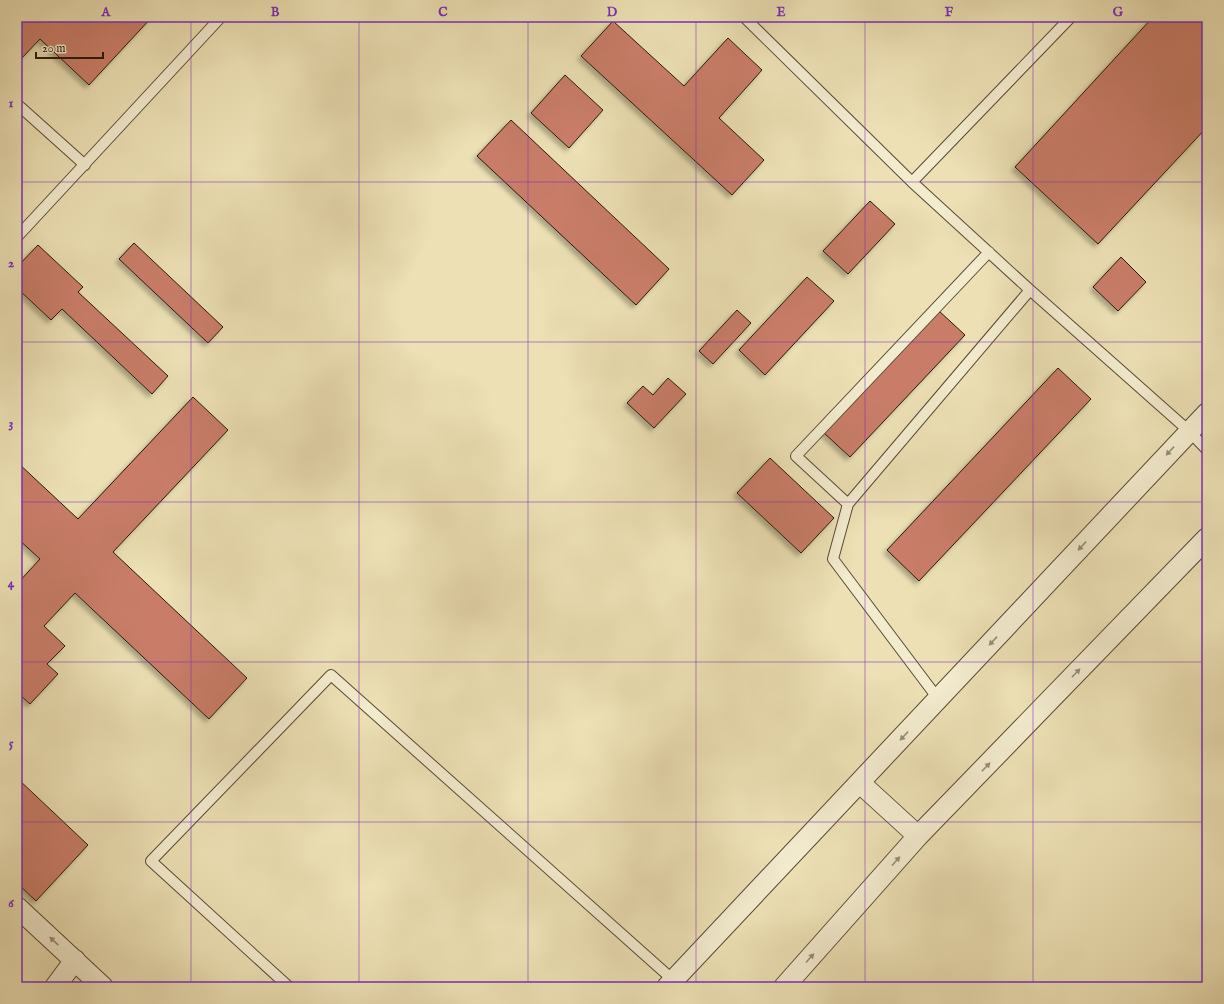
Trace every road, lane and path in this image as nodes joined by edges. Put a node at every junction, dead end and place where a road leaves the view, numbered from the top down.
1 (221, 17) edge
2 (744, 17) edge
3 (1071, 17) edge
4 (17, 104) edge
5 (85, 164) junction
6 (912, 182) junction
7 (17, 237) edge
8 (989, 252) junction
9 (1030, 290) junction
10 (1207, 413) edge
11 (1189, 432) junction
12 (1207, 450) edge
13 (848, 504) junction
14 (1207, 538) edge
15 (939, 700) junction
16 (860, 783) junction
17 (918, 836) junction
18 (17, 907) edge
19 (74, 960) junction
20 (674, 985) edge
21 (55, 987) edge
22 (103, 987) edge
23 (289, 987) edge
24 (784, 987) edge

1 - 5 lane
2 - 6 lane
3 - 6 lane
4 - 5 lane
5 - 7 lane
6 - 8 lane
8 - 9 lane
8 - 13 lane
9 - 11 lane
9 - 13 lane
10 - 11 street
11 - 12 lane
11 -> 15 street
13 - 15 lane
17 -> 14 street
15 -> 16 street
16 - 17 street
16 - 20 street
24 -> 17 street
19 -> 18 street
19 - 21 street
19 - 22 street
20 - 23 lane

